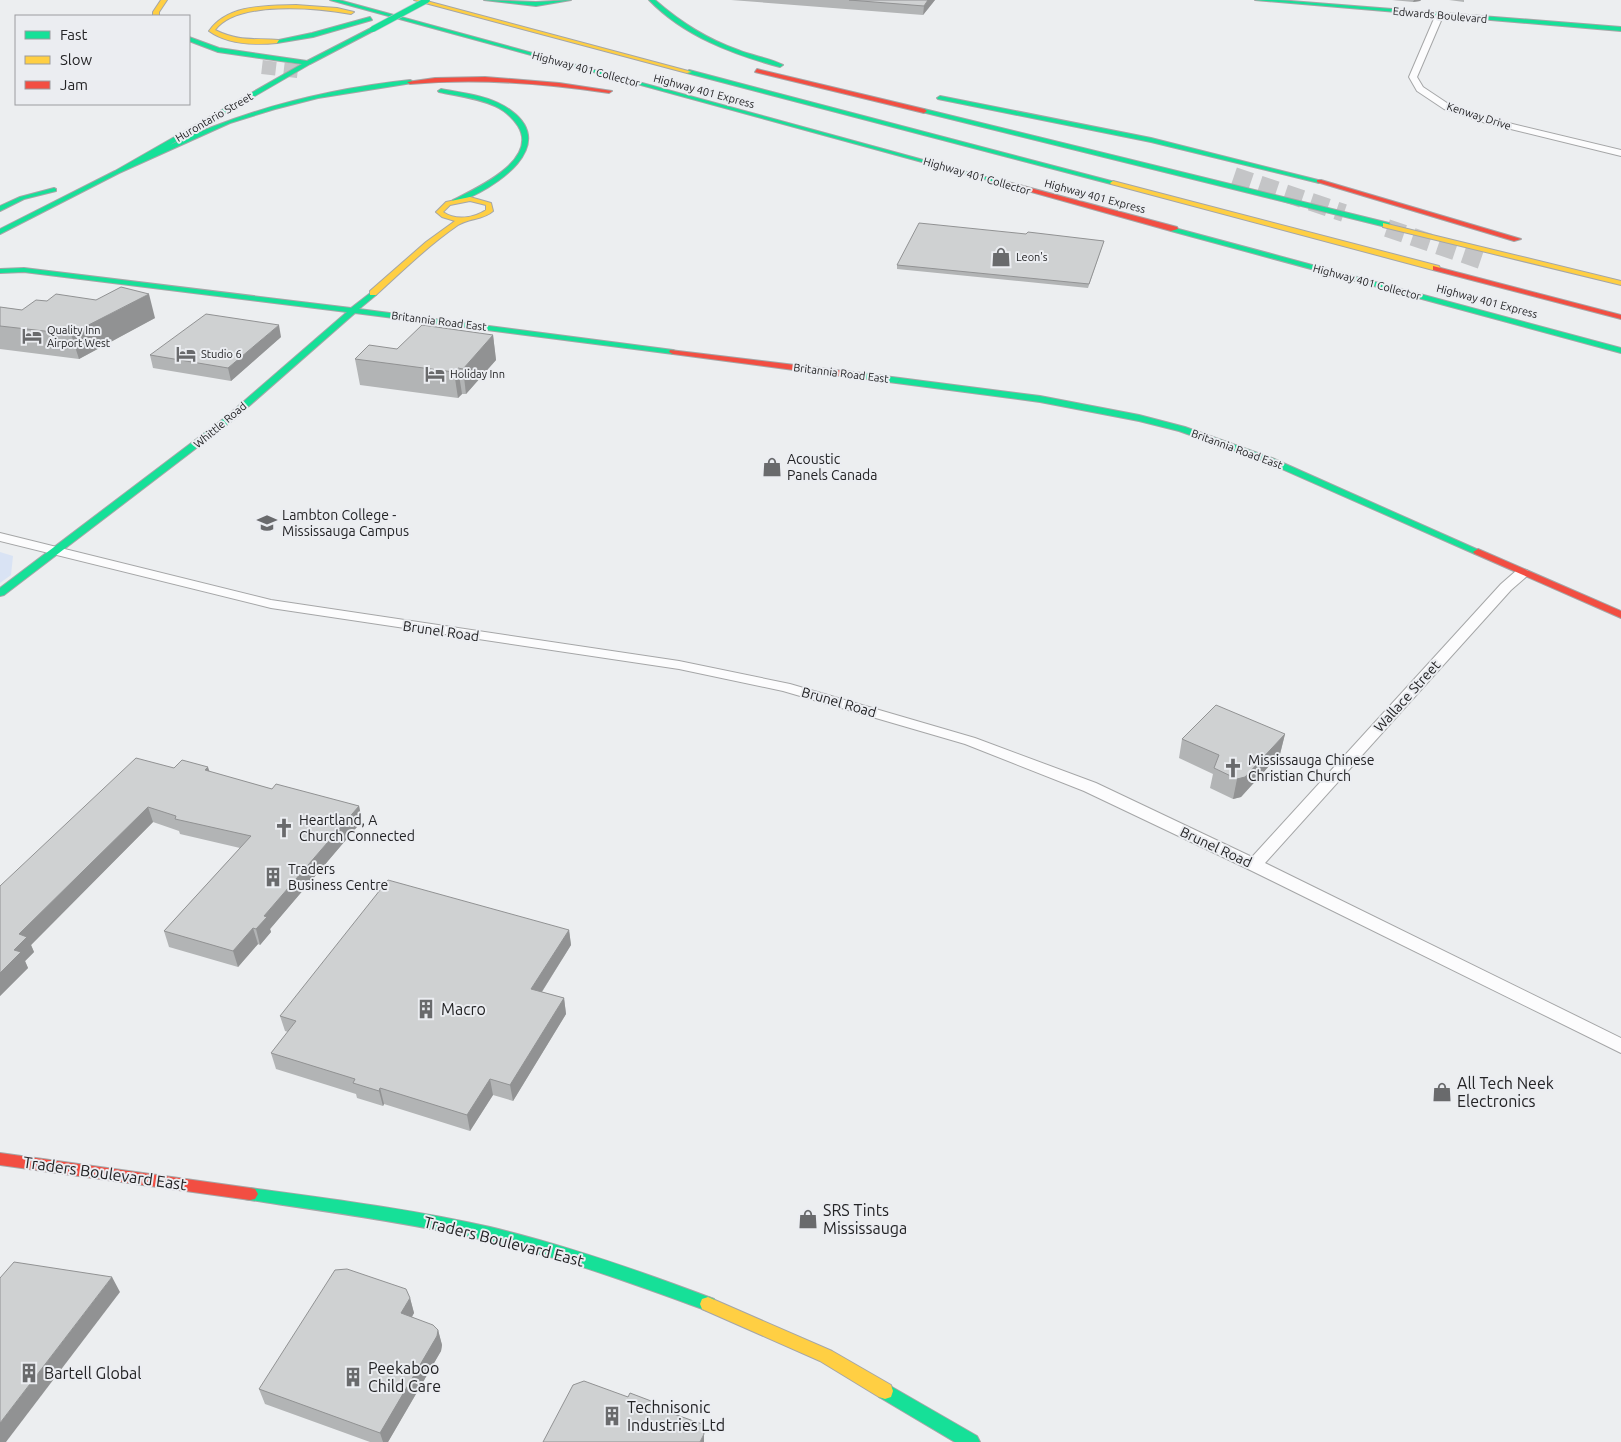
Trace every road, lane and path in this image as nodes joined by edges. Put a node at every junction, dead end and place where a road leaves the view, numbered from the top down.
1 (333, 0) edge
2 (368, 0) edge
3 (407, 0) edge
4 (418, 0) edge
5 (427, 0) edge
6 (568, 0) edge
7 (652, 0) edge
8 (1258, 0) edge
9 (482, 2) edge
10 (167, 3) edge
11 (468, 13) junction
12 (522, 14) dead end
13 (156, 15) edge
14 (1439, 16) junction
15 (355, 24) junction
16 (371, 24) junction
17 (431, 27) junction
18 (1621, 29) edge
19 (190, 39) edge
20 (201, 56) dead end
21 (291, 61) junction
22 (262, 67) tunnel mouth
23 (309, 69) junction
24 (748, 69) dead end
25 (812, 72) dead end
26 (350, 78) dead end
27 (377, 82) dead end
28 (415, 87) dead end
29 (618, 92) dead end
30 (668, 104) dead end
31 (1621, 153) edge
32 (118, 158) dead end
33 (1191, 162) dead end
34 (117, 172) junction
35 (1202, 180) junction
36 (1036, 193) junction
37 (454, 201) junction
38 (0, 209) edge
39 (442, 215) junction
40 (0, 218) edge
41 (475, 218) junction
42 (0, 232) edge
43 (1526, 242) dead end
44 (429, 244) junction
45 (1288, 248) dead end
46 (0, 262) edge
47 (24, 270) junction
48 (0, 271) edge
49 (1621, 283) edge
50 (354, 311) junction
51 (1621, 317) edge
52 (1621, 351) edge
53 (0, 537) edge
54 (57, 551) junction
55 (1522, 572) junction
56 (0, 593) edge
57 (1621, 615) edge
58 (1254, 865) junction
59 (1621, 1046) edge
60 (0, 1158) edge
61 (971, 1442) edge

1 - 17 main road, Highway 401 Collector
2 - 45 main road, Highway 401 Express
3 - 16 main road, Hurontario Street
4 - 11 main road, Highway 401 Express
5 - 16 main road, Hurontario Street, bridge
6 - 9 main road
7 - 25 main road
8 - 14 main road, Edwards Boulevard
9 - 12 main road
10 - 13 main road
11 - 35 main road
11 - 51 main road, Highway 401 Express
14 - 18 main road, Edwards Boulevard
14 - 31 street, Kenway Drive
15 - 16 main road
15 - 17 main road
15 - 21 main road, Hurontario Street
16 - 23 main road, Hurontario Street
17 - 36 main road, Highway 401 Collector
19 - 21 main road
20 - 22 main road
21 - 23 main road
21 - 32 main road, Hurontario Street
23 - 34 main road, Hurontario Street
24 - 35 main road
26 - 27 main road
28 - 37 main road
29 - 34 main road
30 - 36 main road
33 - 43 main road
34 - 42 main road, Hurontario Street
35 - 49 main road
36 - 52 main road, Highway 401 Collector
37 - 39 main road, Whittle Road
37 - 41 main road
38 - 40 main road
39 - 41 main road
39 - 44 main road, Whittle Road
41 - 44 main road, Whittle Road
44 - 50 main road, Whittle Road
46 - 47 main road, Britannia Road East
47 - 48 main road, Britannia Road East
47 - 50 main road, Britannia Road East
50 - 54 main road, Whittle Road
50 - 55 main road, Britannia Road East
53 - 54 street, Brunel Road
54 - 56 main road, Whittle Road
54 - 58 street, Brunel Road
55 - 57 main road, Britannia Road East
55 - 58 street, Wallace Street
58 - 59 street, Brunel Road
60 - 61 main road, Traders Boulevard East

